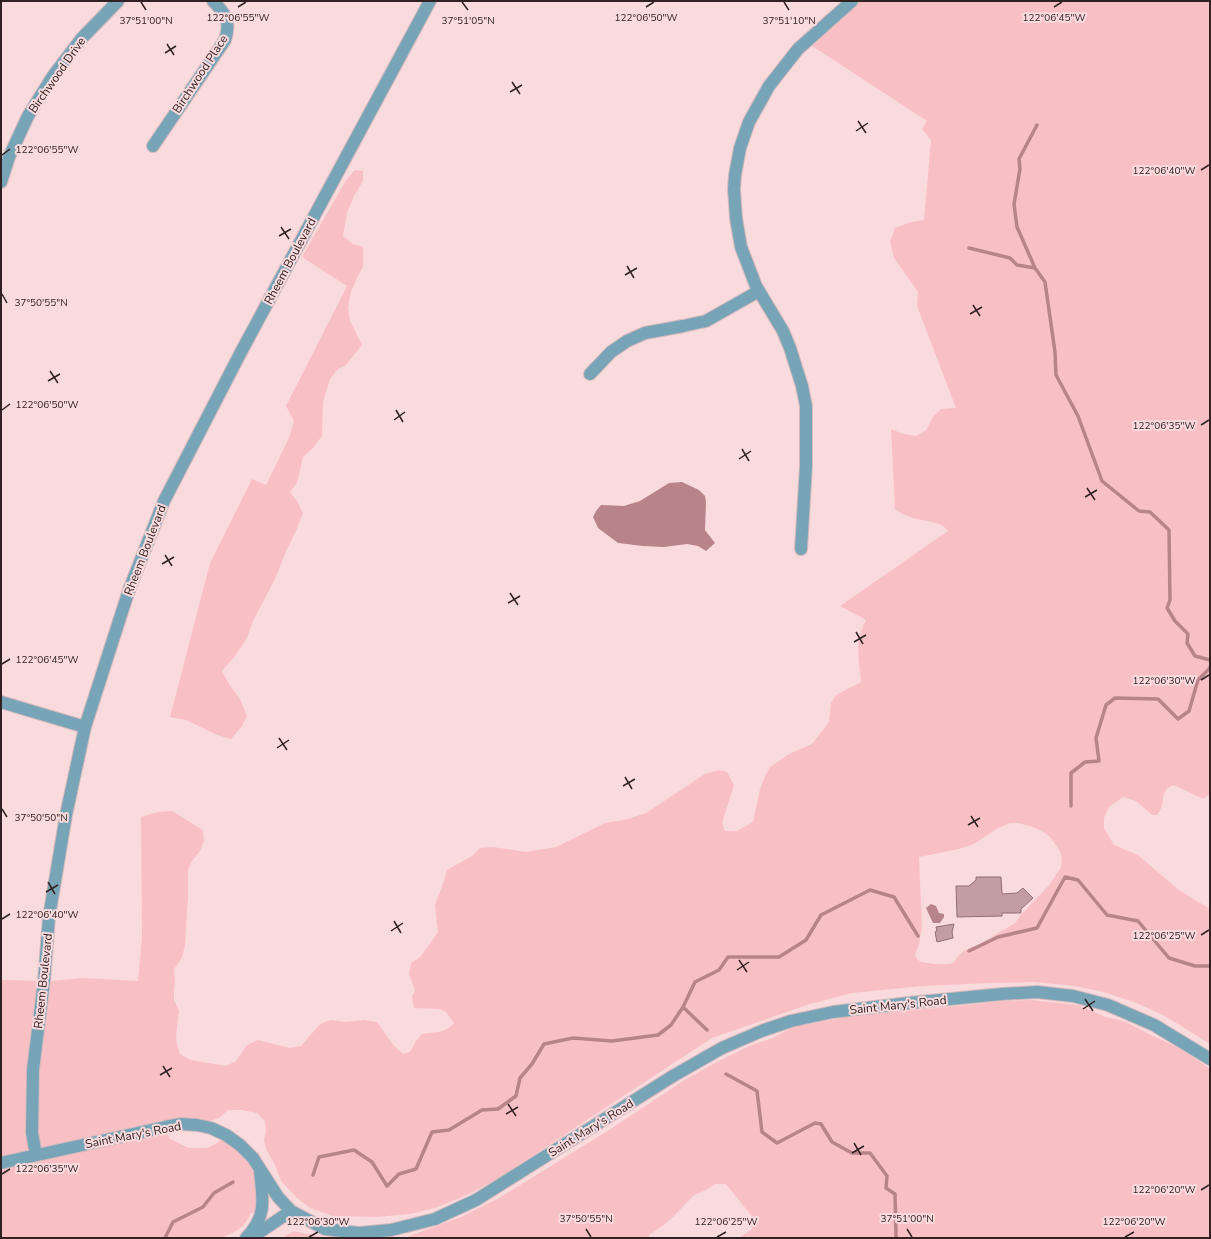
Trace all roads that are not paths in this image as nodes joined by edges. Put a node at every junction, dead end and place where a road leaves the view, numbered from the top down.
1 (118, 1) edge
2 (213, 1) edge
3 (430, 1) edge
4 (852, 1) edge
5 (153, 146) dead end
6 (1, 182) edge
7 (759, 291) junction
8 (590, 374) dead end
9 (801, 548) dead end
10 (1, 702) edge
11 (86, 727) junction
12 (1210, 1060) edge
13 (36, 1155) junction
14 (1, 1163) edge
15 (259, 1167) junction
16 (291, 1211) junction
17 (246, 1238) edge
18 (251, 1238) edge

1 - 6 street, Birchwood Drive
2 - 5 street, Birchwood Place
3 - 11 street, Rheem Boulevard
4 - 7 street
7 - 8 street
7 - 9 street
10 - 11 street
11 - 13 street, Rheem Boulevard
12 - 16 street, Saint Mary's Road
13 - 14 street, Saint Mary's Road
13 - 15 street, Saint Mary's Road
15 - 16 street, Saint Mary's Road
15 - 17 street
16 - 18 street

